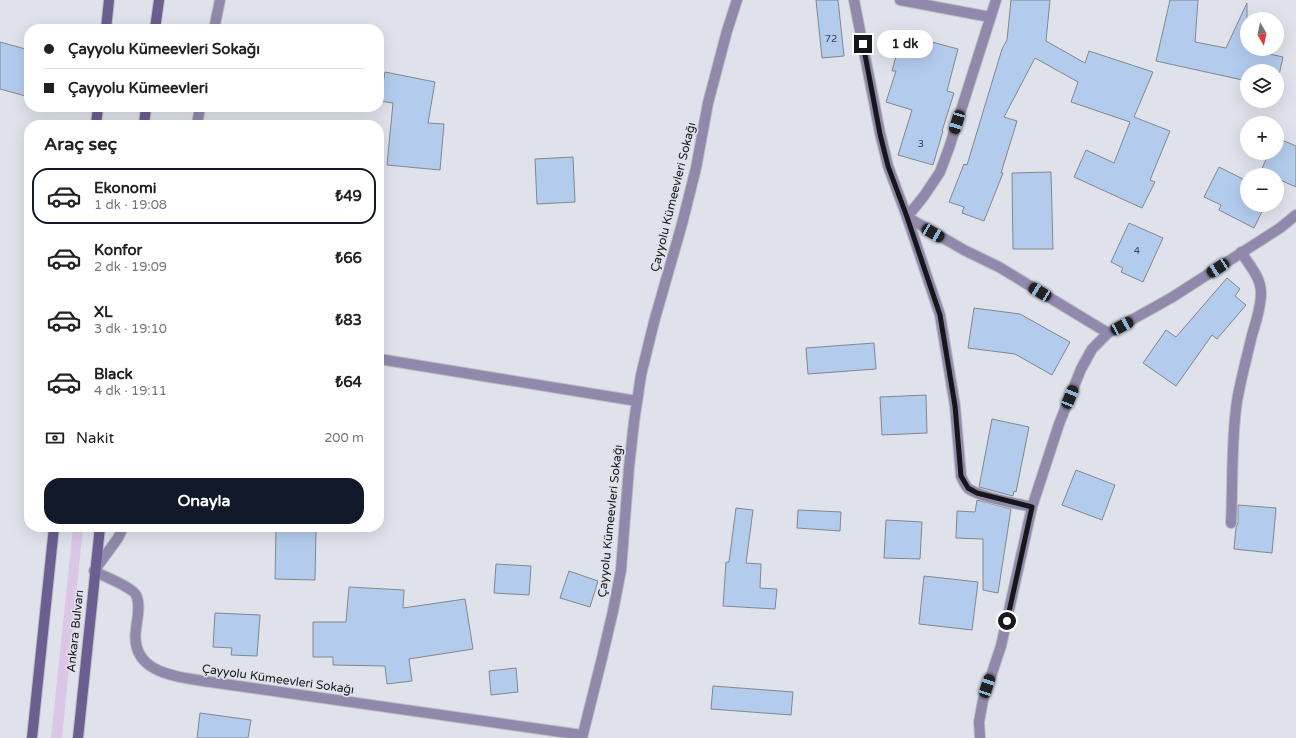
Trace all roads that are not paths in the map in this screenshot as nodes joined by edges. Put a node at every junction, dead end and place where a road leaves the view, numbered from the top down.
1 (109, 0) edge
2 (159, 0) edge
3 (220, 0) edge
4 (737, 0) edge
5 (854, 0) edge
6 (900, 0) edge
7 (996, 0) edge
8 (990, 17) junction
9 (107, 24) edge
10 (156, 24) edge
11 (215, 24) edge
12 (1296, 215) edge
13 (907, 217) junction
14 (1241, 252) junction
15 (1108, 333) junction
16 (384, 360) edge
17 (637, 401) junction
18 (1032, 507) junction
19 (1231, 523) dead end
20 (53, 532) edge
21 (99, 532) edge
22 (120, 532) edge
23 (94, 571) junction
24 (582, 737) edge
25 (32, 738) edge
26 (78, 738) edge
27 (980, 738) edge

1 - 9 main road
2 - 10 main road
3 - 11 street
4 - 17 street, Çayyolu Kümeevleri Sokağı
5 - 13 street
6 - 8 street
7 - 8 street
8 - 13 street
12 - 14 street
13 - 15 street
13 - 18 street
14 - 15 street
14 - 19 street
15 - 18 street
16 - 17 street
17 - 24 street, Çayyolu Kümeevleri Sokağı
18 - 27 street
20 - 25 main road
21 - 23 main road, Ankara Bulvarı
22 - 23 street
23 - 24 street, Çayyolu Kümeevleri Sokağı
23 - 26 main road, Ankara Bulvarı

